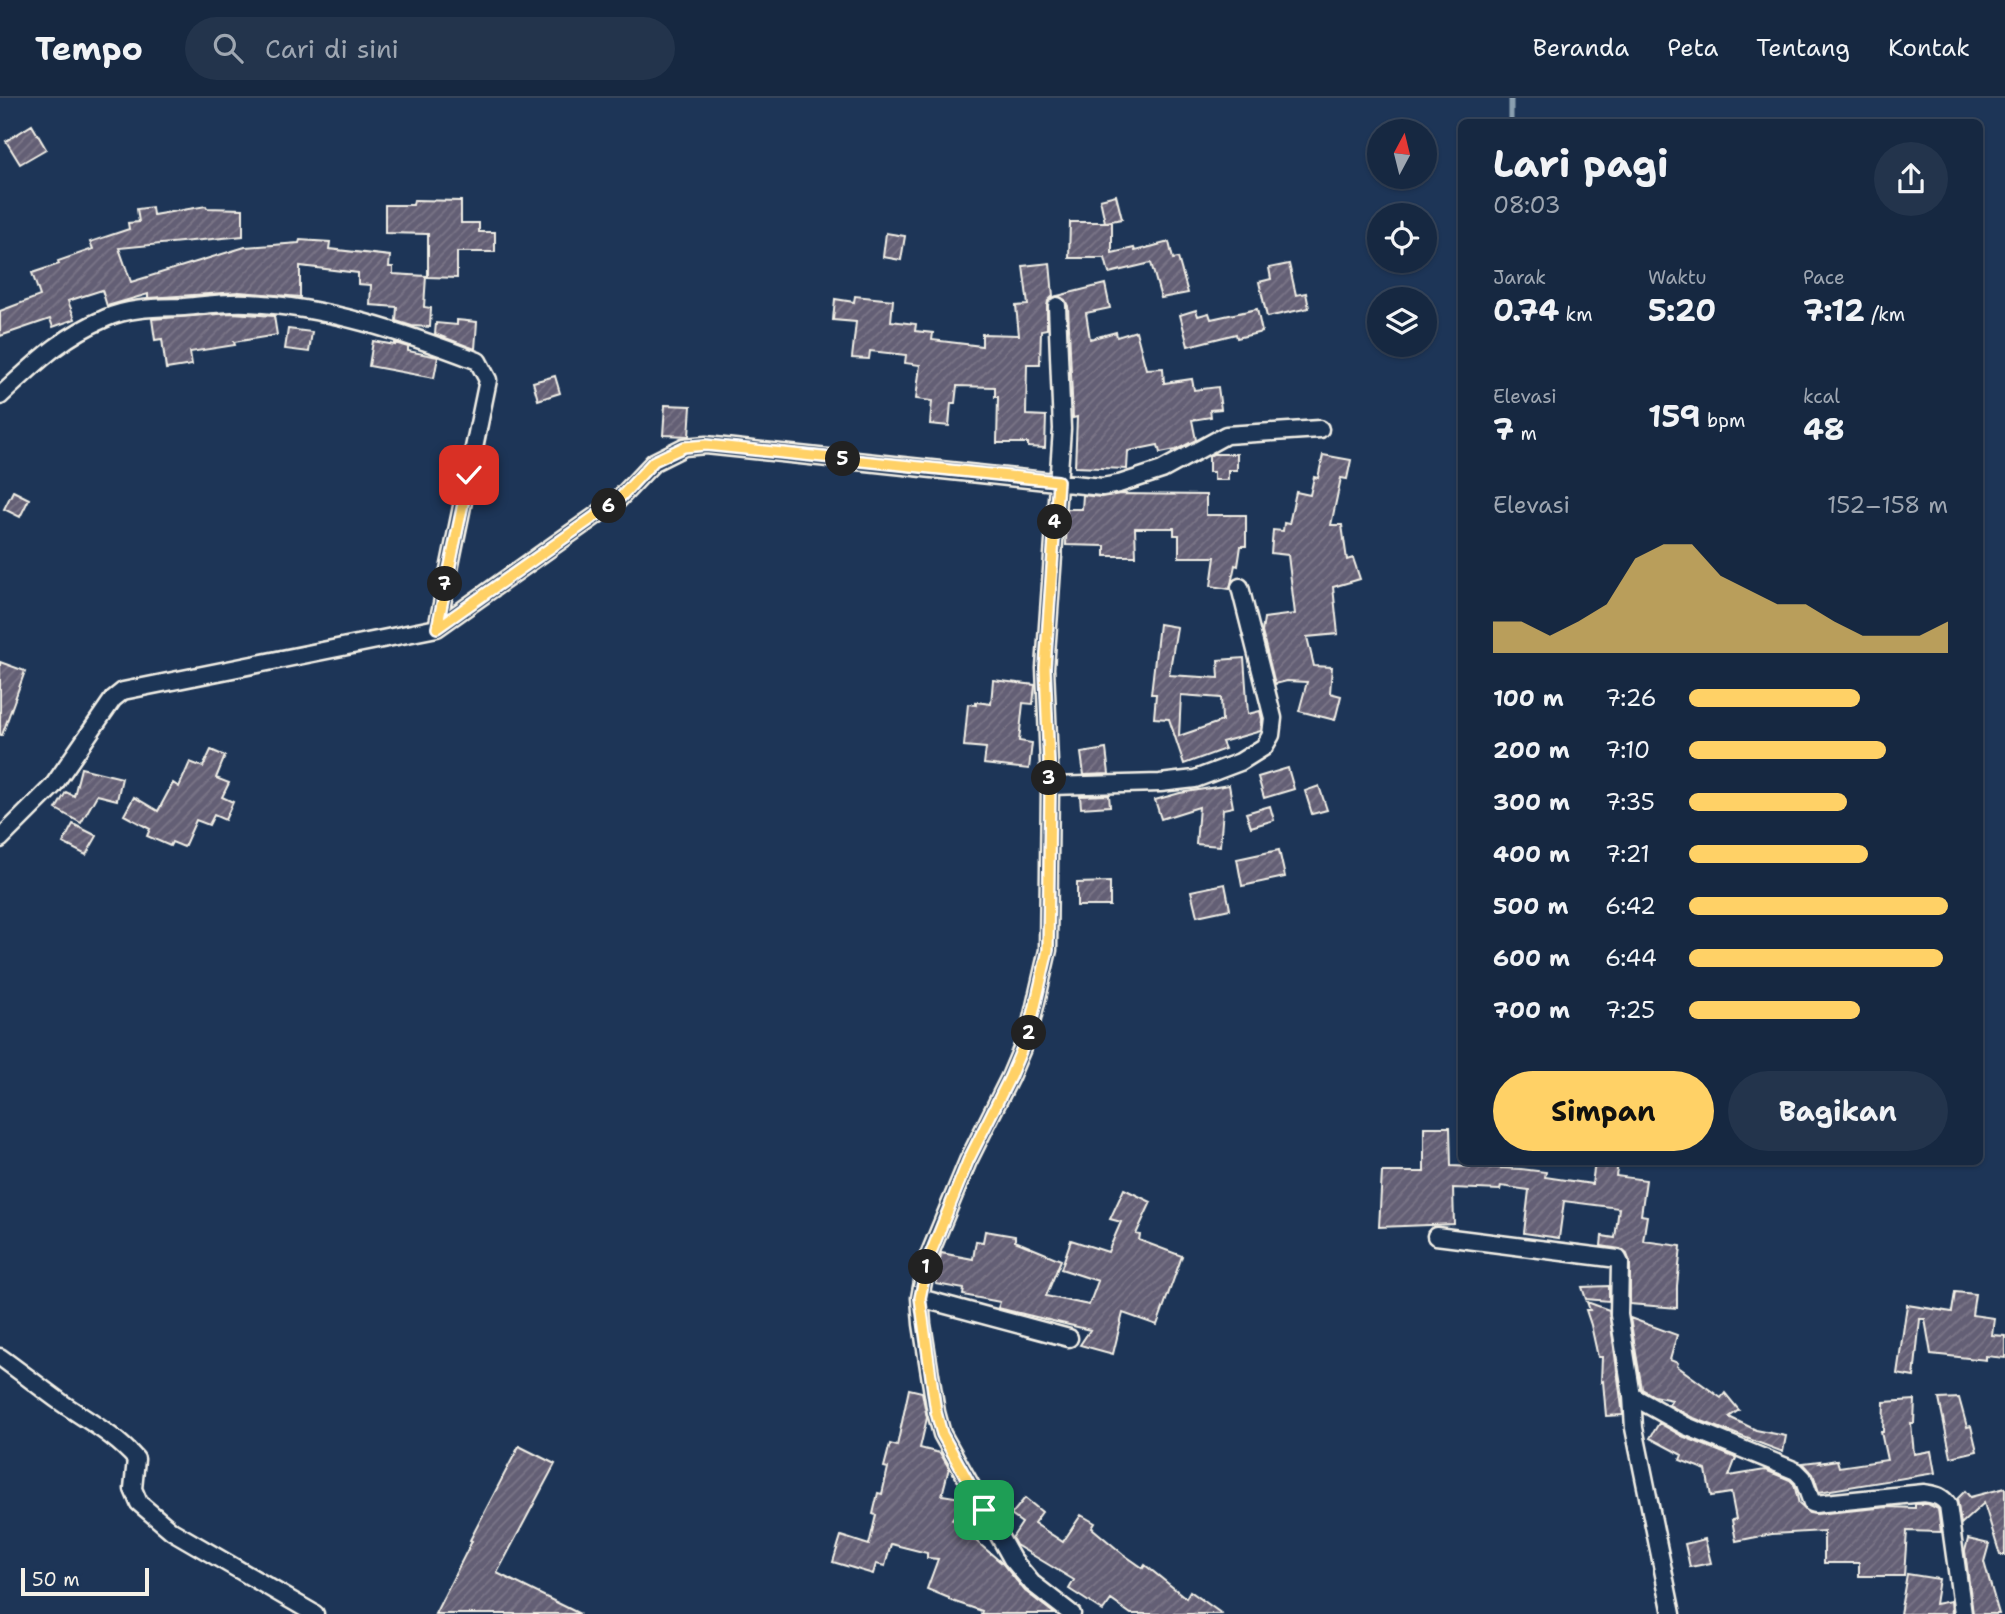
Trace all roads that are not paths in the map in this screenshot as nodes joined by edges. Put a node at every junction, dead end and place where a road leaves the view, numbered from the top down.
1 (1057, 306) dead end
2 (0, 396) edge
3 (1320, 429) dead end
4 (1058, 481) junction
5 (1240, 587) dead end
6 (437, 628) junction
7 (1050, 786) junction
8 (1, 833) edge
9 (1436, 1236) dead end
10 (920, 1298) junction
11 (1069, 1338) dead end
12 (0, 1357) edge
13 (1632, 1396) junction
14 (315, 1614) edge
15 (1072, 1614) edge
16 (1672, 1614) edge
17 (1963, 1614) edge

1 - 4 street
2 - 6 street
3 - 4 street
4 - 6 street
4 - 7 street
5 - 7 street
6 - 8 street
7 - 10 street
9 - 13 street
10 - 11 street
10 - 15 street
12 - 14 street
13 - 16 street
13 - 17 street

